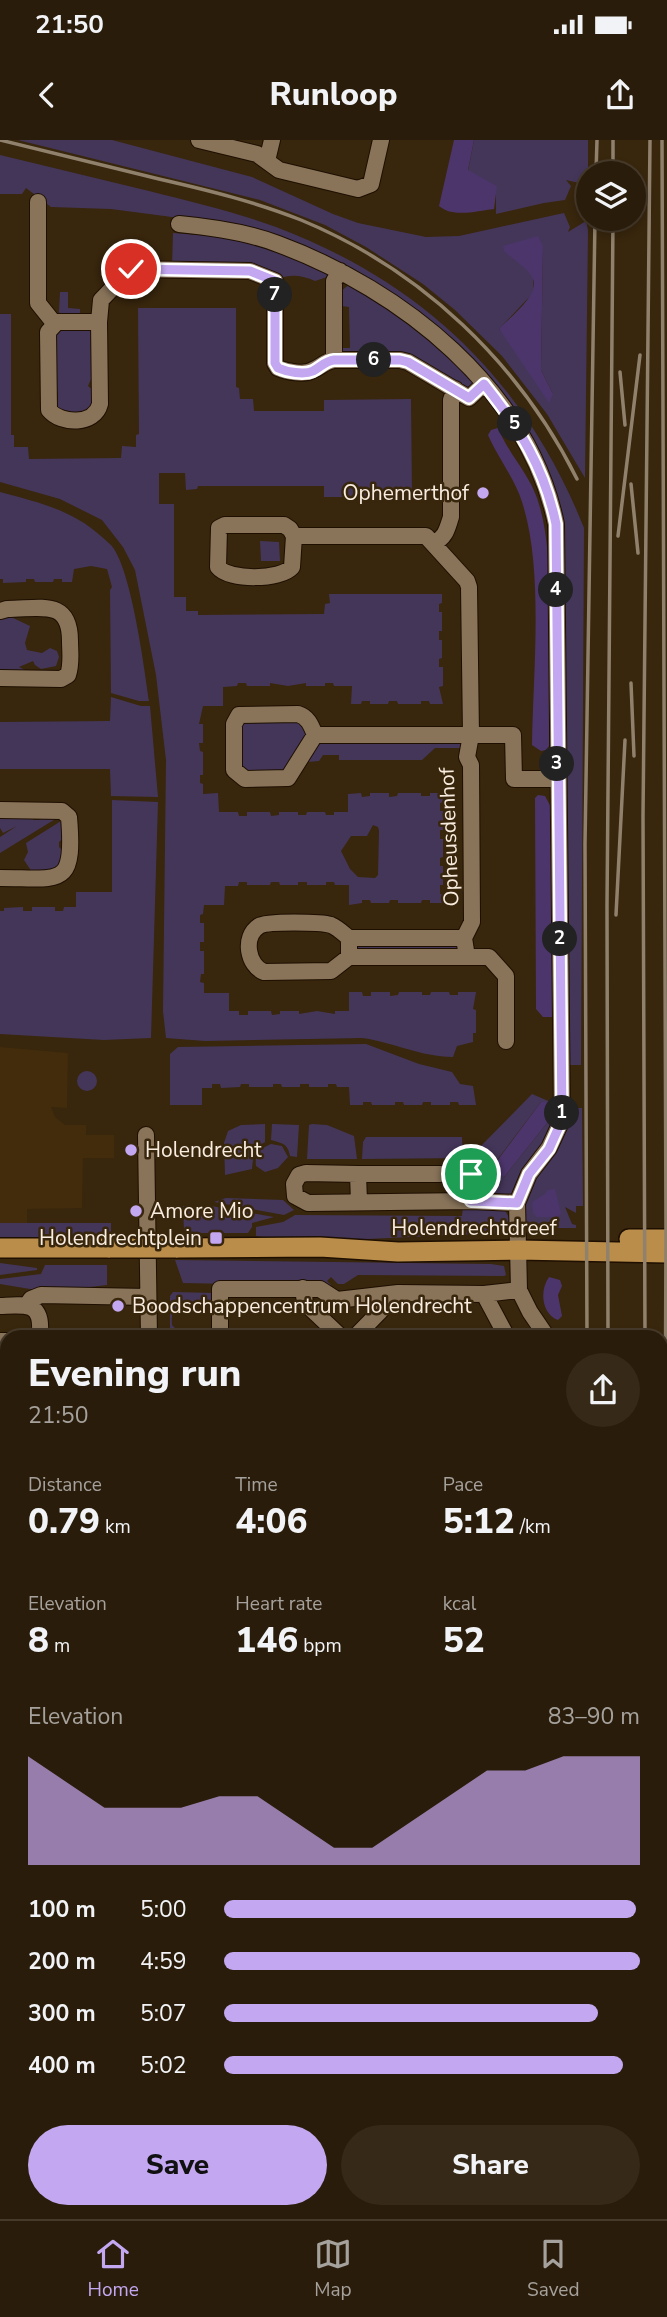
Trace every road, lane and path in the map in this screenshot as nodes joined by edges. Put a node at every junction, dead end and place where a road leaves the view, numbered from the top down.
1 (199, 140) edge
2 (272, 140) edge
3 (381, 140) edge
4 (267, 161) junction
5 (38, 202) dead end
6 (178, 224) dead end
7 (340, 271) junction
8 (99, 322) junction
9 (54, 323) junction
10 (334, 360) junction
11 (484, 384) junction
12 (455, 389) junction
13 (294, 536) junction
14 (434, 543) junction
15 (0, 611) edge
16 (0, 678) edge
17 (315, 735) junction
18 (471, 735) junction
19 (557, 779) junction
20 (0, 810) edge
21 (0, 878) edge
22 (349, 938) junction
23 (464, 938) junction
24 (349, 957) junction
25 (467, 957) junction
26 (506, 1041) dead end
27 (146, 1135) dead end
28 (358, 1174) junction
29 (471, 1201) junction
30 (359, 1202) junction
31 (517, 1203) junction
32 (667, 1239) edge
33 (519, 1244) junction
34 (627, 1245) junction
35 (0, 1248) edge
36 (667, 1253) edge
37 (303, 1288) junction
38 (519, 1290) junction
39 (398, 1293) junction
40 (484, 1294) junction
41 (148, 1297) junction
42 (27, 1305) junction
43 (0, 1306) edge
44 (40, 1330) edge
45 (149, 1330) edge
46 (220, 1330) edge
47 (334, 1330) edge
48 (362, 1330) edge
49 (503, 1330) edge
50 (542, 1330) edge

1 - 4 street
2 - 4 street
3 - 4 street
5 - 9 street
6 - 7 street
7 - 10 street
7 - 11 street
8 - 9 street
8 - 9 street
8 - 10 street
10 - 12 street
11 - 12 street
11 - 19 street
12 - 14 street
13 - 13 street
13 - 14 street
14 - 18 street, Opheusdenhof
15 - 16 street
17 - 17 street
17 - 18 street
18 - 19 street
18 - 23 street, Opheusdenhof
19 - 31 street
20 - 21 street
22 - 23 street, Opheusdenhof
22 - 24 street
22 - 24 street, Opheusdenhof
23 - 25 street, Opheusdenhof
24 - 25 street, Opheusdenhof
25 - 26 street, Opheusdenhof
27 - 41 street
28 - 29 street
28 - 30 street
28 - 30 street
29 - 30 street
29 - 31 street
31 - 33 street
32 - 34 main road
33 - 34 main road, Holendrechtdreef
33 - 35 main road, Holendrechtdreef, bridge
33 - 38 street
34 - 36 main road
37 - 39 street
37 - 46 street
37 - 47 street
38 - 40 street
38 - 50 street
39 - 40 street
39 - 48 street
40 - 49 street
41 - 42 street
41 - 45 street
42 - 43 street
42 - 44 street

